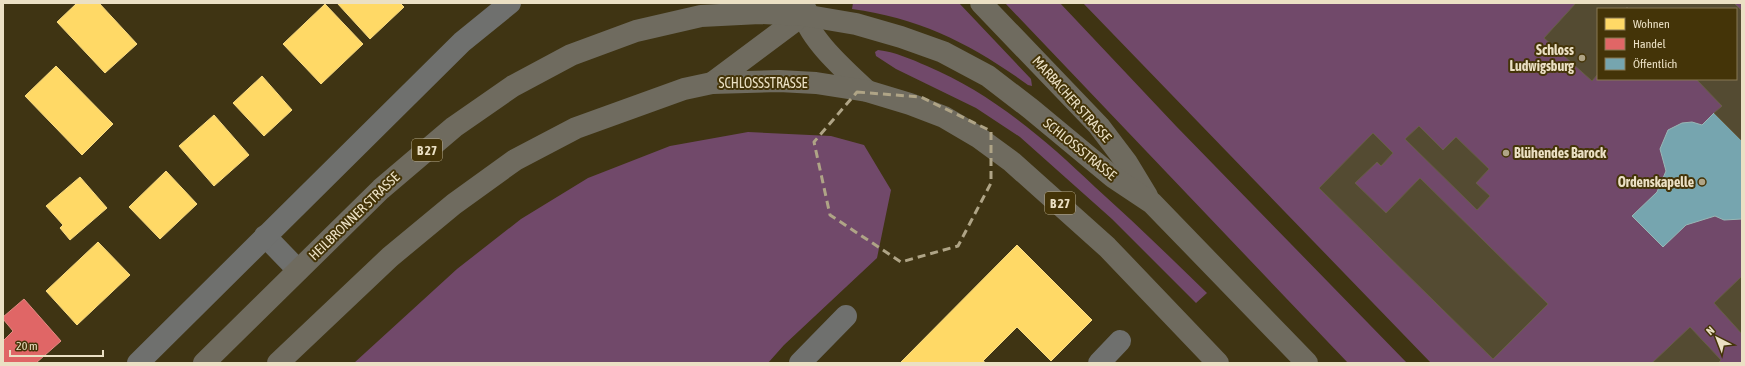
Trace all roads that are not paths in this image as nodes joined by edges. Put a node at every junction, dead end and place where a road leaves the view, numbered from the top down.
1 (510, 3) edge
2 (730, 3) edge
3 (782, 3) edge
4 (981, 3) edge
5 (804, 7) edge
6 (701, 16) junction
7 (712, 83) junction
8 (867, 91) junction
9 (1152, 203) junction
10 (265, 236) junction
11 (298, 270) junction
12 (846, 316) dead end
13 (1120, 341) dead end
14 (138, 363) edge
15 (204, 363) edge
16 (278, 363) edge
17 (800, 363) edge
18 (1098, 363) edge
19 (1218, 363) edge
20 (1307, 363) edge

1 - 10 street
2 - 6 main road
3 - 5 street
4 - 9 main road, MARBACHER STRASSE
5 - 6 main road, HEILBRONNER STRASSE / B 27
5 - 7 main road
5 - 8 main road
5 - 9 main road, SCHLOSSSTRASSE / B 27
6 - 11 main road, HEILBRONNER STRASSE / B 27
7 - 8 main road, SCHLOSSSTRASSE / B 27
7 - 16 main road, B 27
8 - 19 main road, SCHLOSSSTRASSE / B 27
9 - 20 main road, SCHLOSSSTRASSE / B 27
10 - 11 street, HEILBRONNER STRASSE
10 - 14 street
11 - 15 main road, HEILBRONNER STRASSE / B 27
12 - 17 street
13 - 18 street

